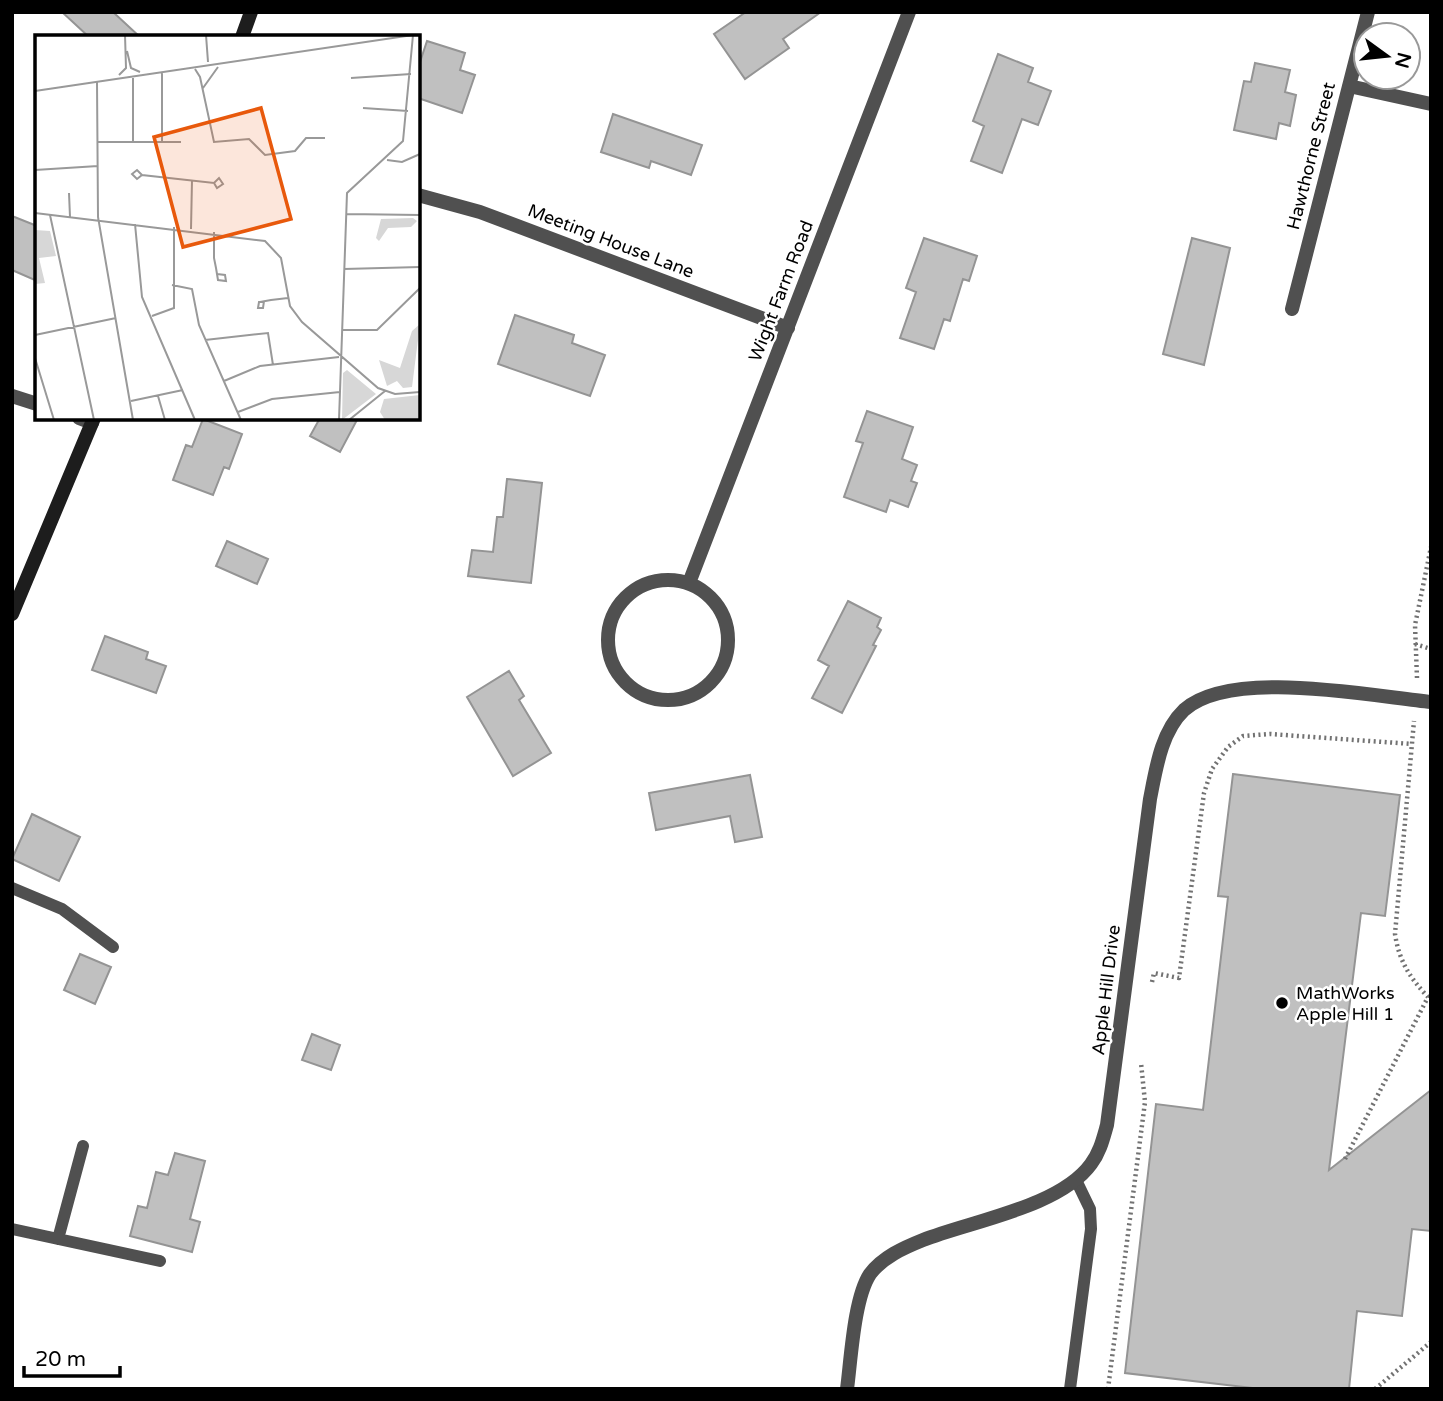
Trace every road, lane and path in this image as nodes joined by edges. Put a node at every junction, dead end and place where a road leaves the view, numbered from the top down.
1 (251, 12) edge
2 (909, 12) edge
3 (1368, 12) edge
4 (243, 35) edge
5 (1349, 86) junction
6 (1431, 104) edge
7 (420, 196) edge
8 (1292, 309) dead end
9 (788, 328) junction
10 (12, 396) edge
11 (35, 403) edge
12 (88, 420) edge
13 (1431, 547) edge
14 (689, 583) junction
15 (12, 614) edge
16 (1415, 644) junction
17 (1431, 649) edge
18 (1424, 702) edge
19 (1412, 744) junction
20 (12, 888) edge
21 (113, 947) dead end
22 (1152, 985) dead end
23 (1430, 998) edge
24 (1140, 1057) dead end
25 (83, 1146) dead end
26 (1345, 1159) dead end
27 (1076, 1180) junction
28 (12, 1229) edge
29 (58, 1239) junction
30 (160, 1261) dead end
31 (1431, 1342) edge
32 (847, 1389) edge
33 (1070, 1389) edge
34 (1108, 1389) edge
35 (1375, 1389) edge

1 - 4 street
2 - 9 street, Wight Farm Road
3 - 5 street, Hawthorne Street
5 - 6 street
5 - 8 street, Hawthorne Street
7 - 9 street, Meeting House Lane
9 - 14 street, Wight Farm Road
10 - 11 street
12 - 15 street
13 - 16 path
14 - 14 street
16 - 17 path
16 - 18 path
18 - 19 path
18 - 27 street, Apple Hill Drive
19 - 22 path
19 - 23 path
20 - 21 lane
23 - 26 path
24 - 34 path
25 - 29 lane
27 - 32 street, Apple Hill Drive
27 - 33 lane
28 - 29 lane
29 - 30 lane
31 - 35 path

